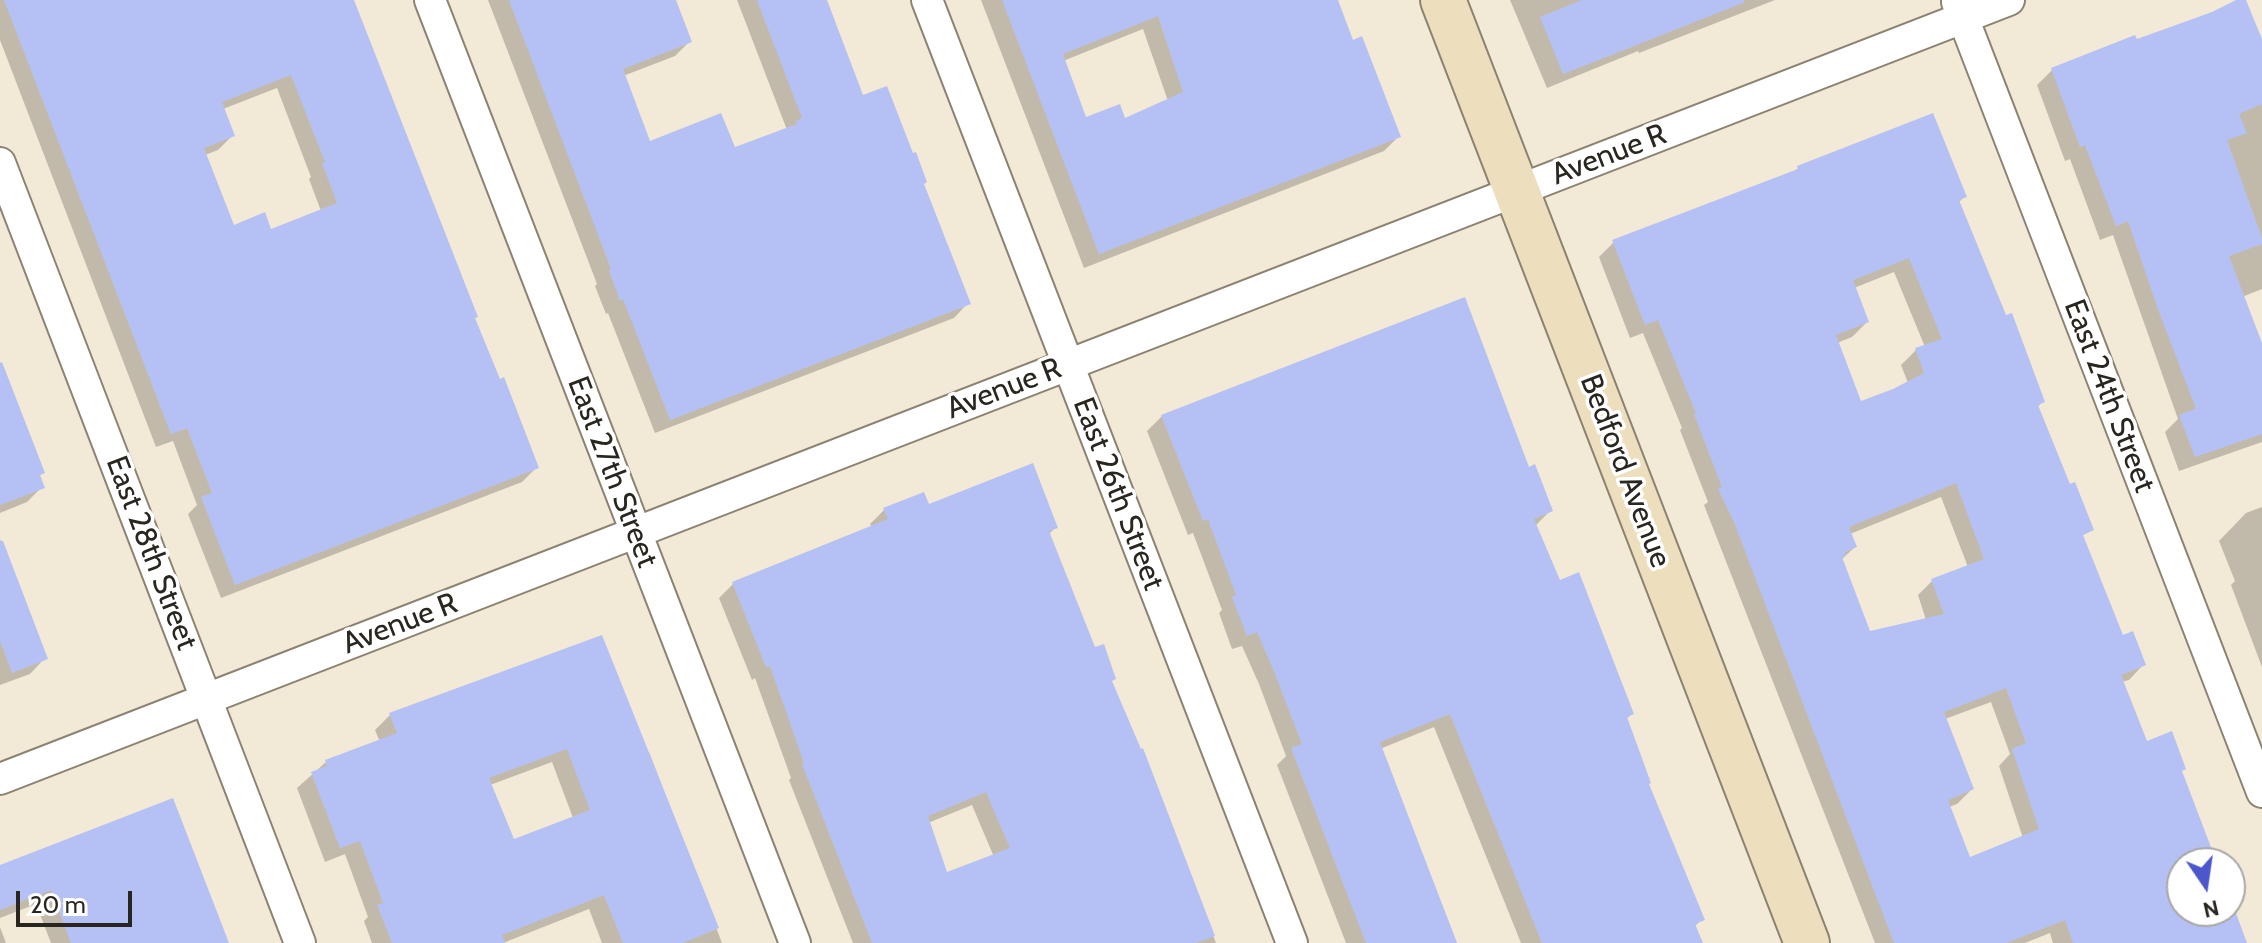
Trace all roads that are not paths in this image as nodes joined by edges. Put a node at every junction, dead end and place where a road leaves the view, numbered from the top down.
1 (430, 0) edge
2 (927, 0) edge
3 (1443, 0) edge
4 (2009, 0) edge
5 (1959, 9) edge
6 (0, 163) edge
7 (1517, 190) junction
8 (1069, 364) junction
9 (636, 532) junction
10 (207, 699) junction
11 (0, 779) edge
12 (2262, 792) edge
13 (300, 943) edge
14 (795, 943) edge
15 (1292, 943) edge
16 (1807, 943) edge

1 - 9 street, East 27th Street
2 - 8 street, East 26th Street
3 - 7 main road, Bedford Avenue
4 - 5 street, Avenue R
5 - 7 street, Avenue R
5 - 12 street, East 24th Street
6 - 10 street, East 28th Street
7 - 8 street, Avenue R
7 - 16 main road, Bedford Avenue
8 - 9 street, Avenue R
8 - 15 street, East 26th Street
9 - 10 street, Avenue R
9 - 14 street, East 27th Street
10 - 11 street, Avenue R
10 - 13 street, East 28th Street

